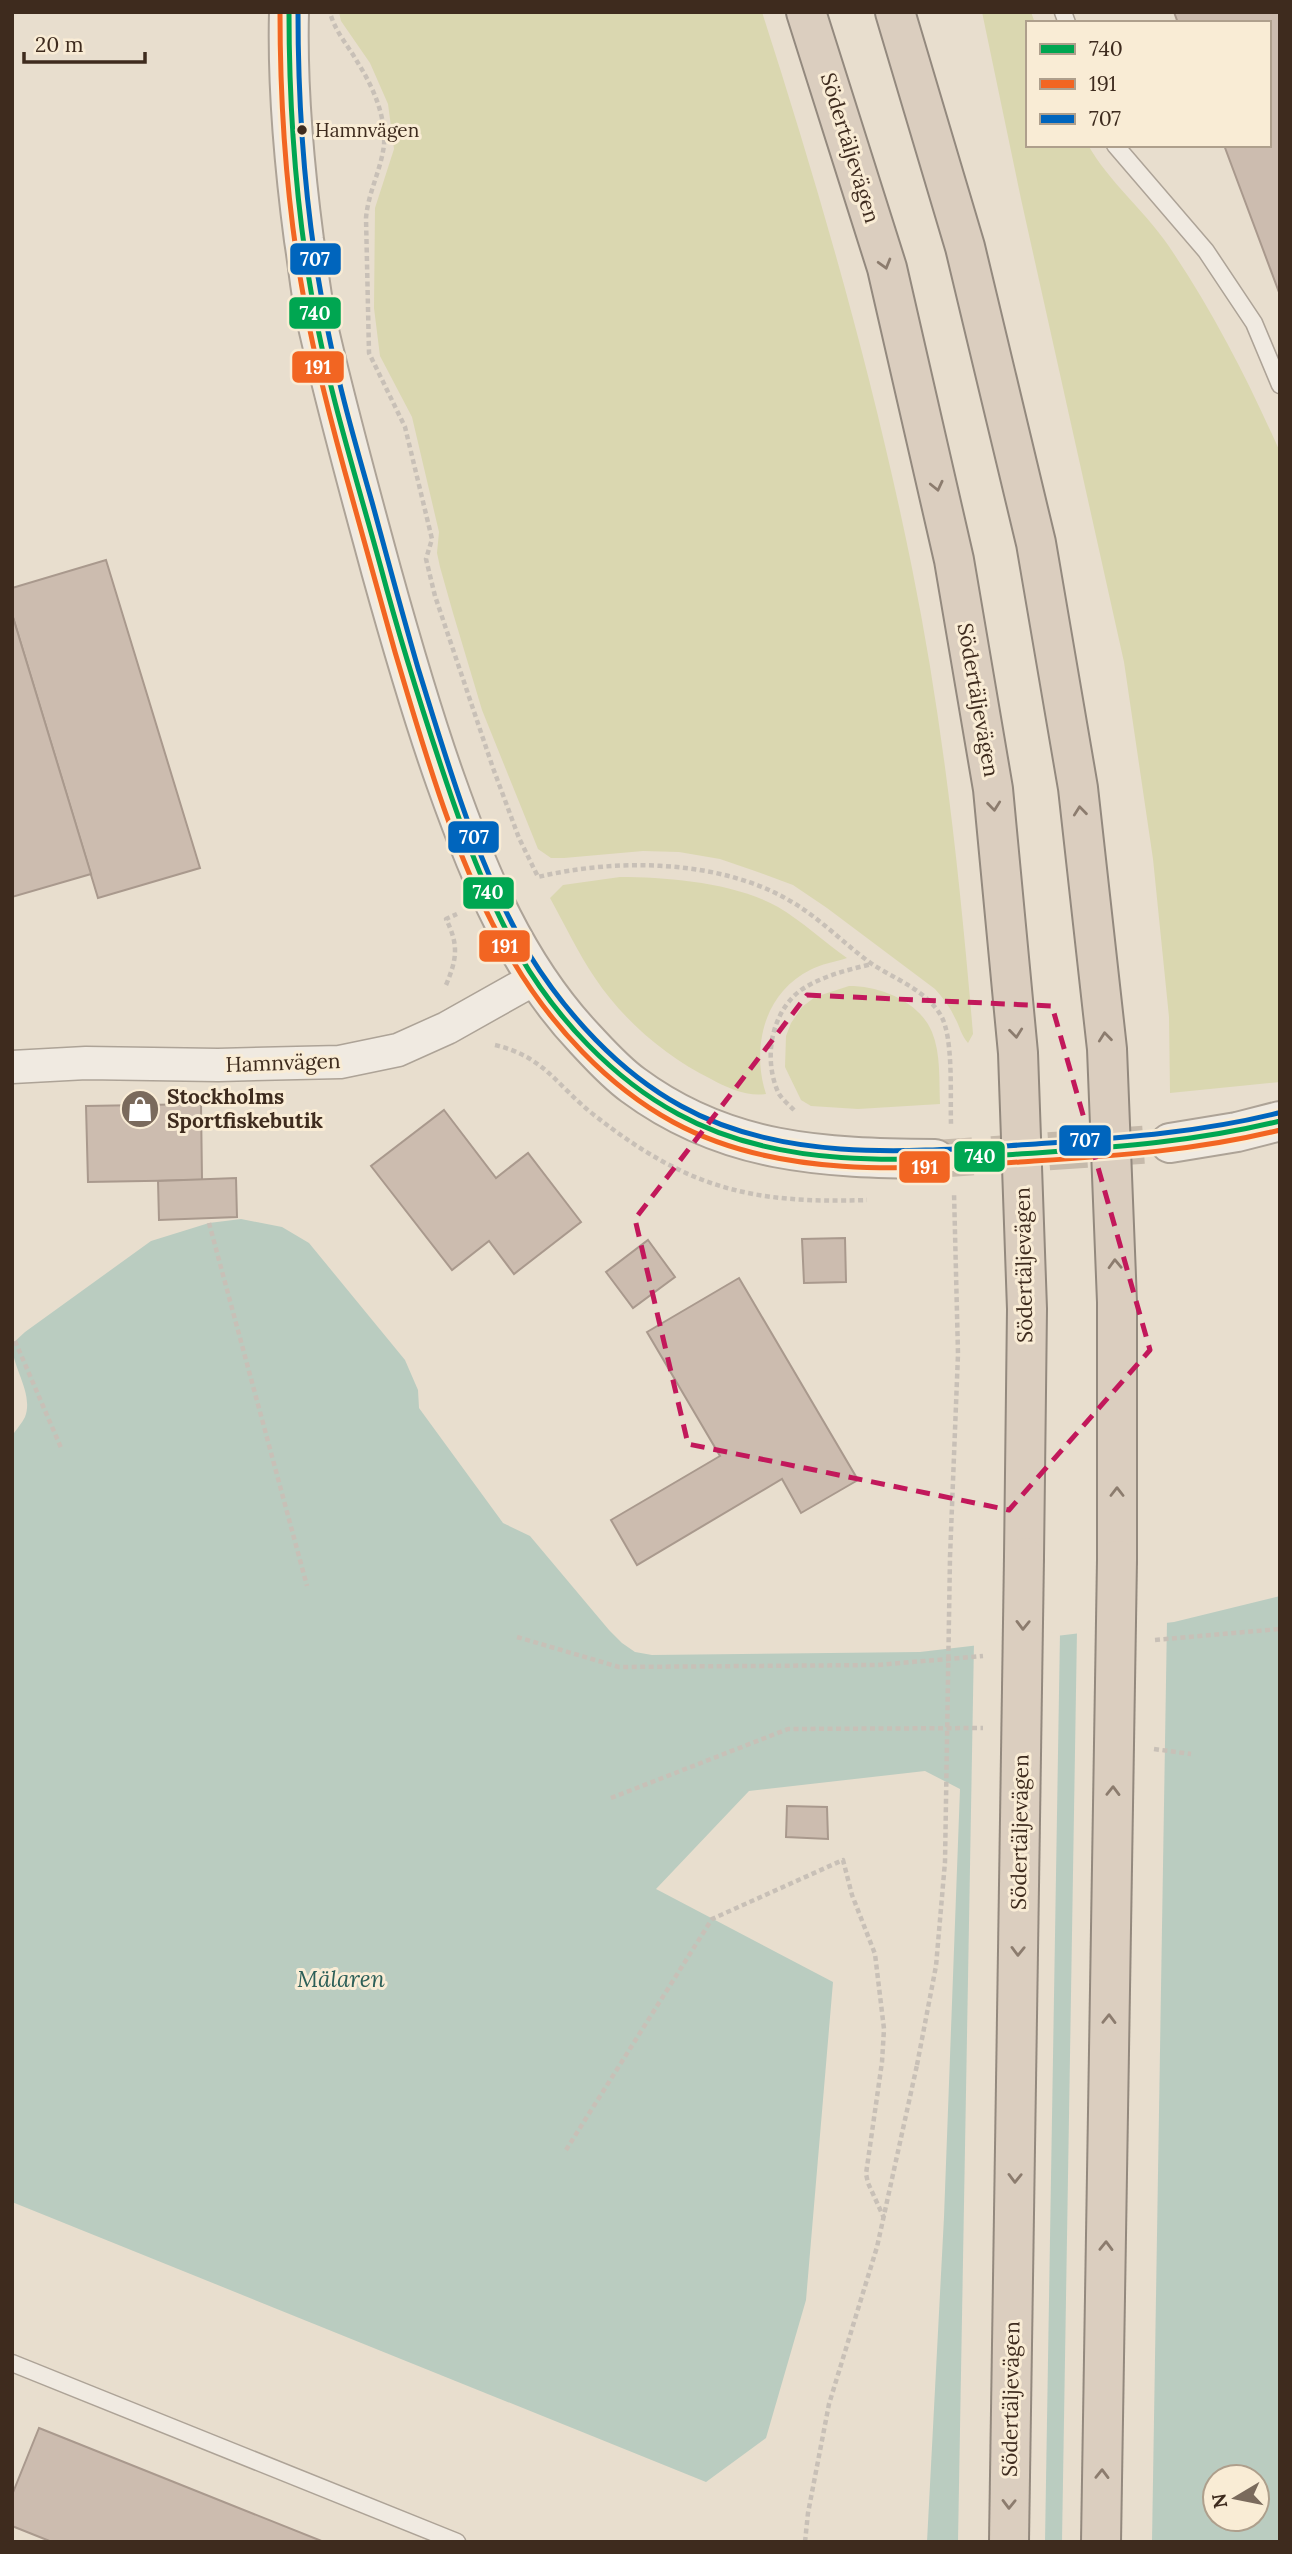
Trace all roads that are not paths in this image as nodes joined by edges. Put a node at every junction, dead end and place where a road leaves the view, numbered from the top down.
1 (289, 12) edge
2 (806, 12) edge
3 (895, 12) edge
4 (1117, 147) edge
5 (1280, 385) edge
6 (536, 978) junction
7 (12, 1068) edge
8 (1280, 1121) edge
9 (1170, 1143) tunnel mouth
10 (944, 1174) tunnel mouth
11 (12, 2363) edge
12 (457, 2542) edge
13 (1009, 2542) edge
14 (1101, 2542) edge

1 - 6 street
2 -> 13 highway, Södertäljevägen, bridge
14 -> 3 highway, bridge
4 - 5 lane
6 - 7 street, Hamnvägen
6 - 10 street
8 - 9 street
11 - 12 lane

